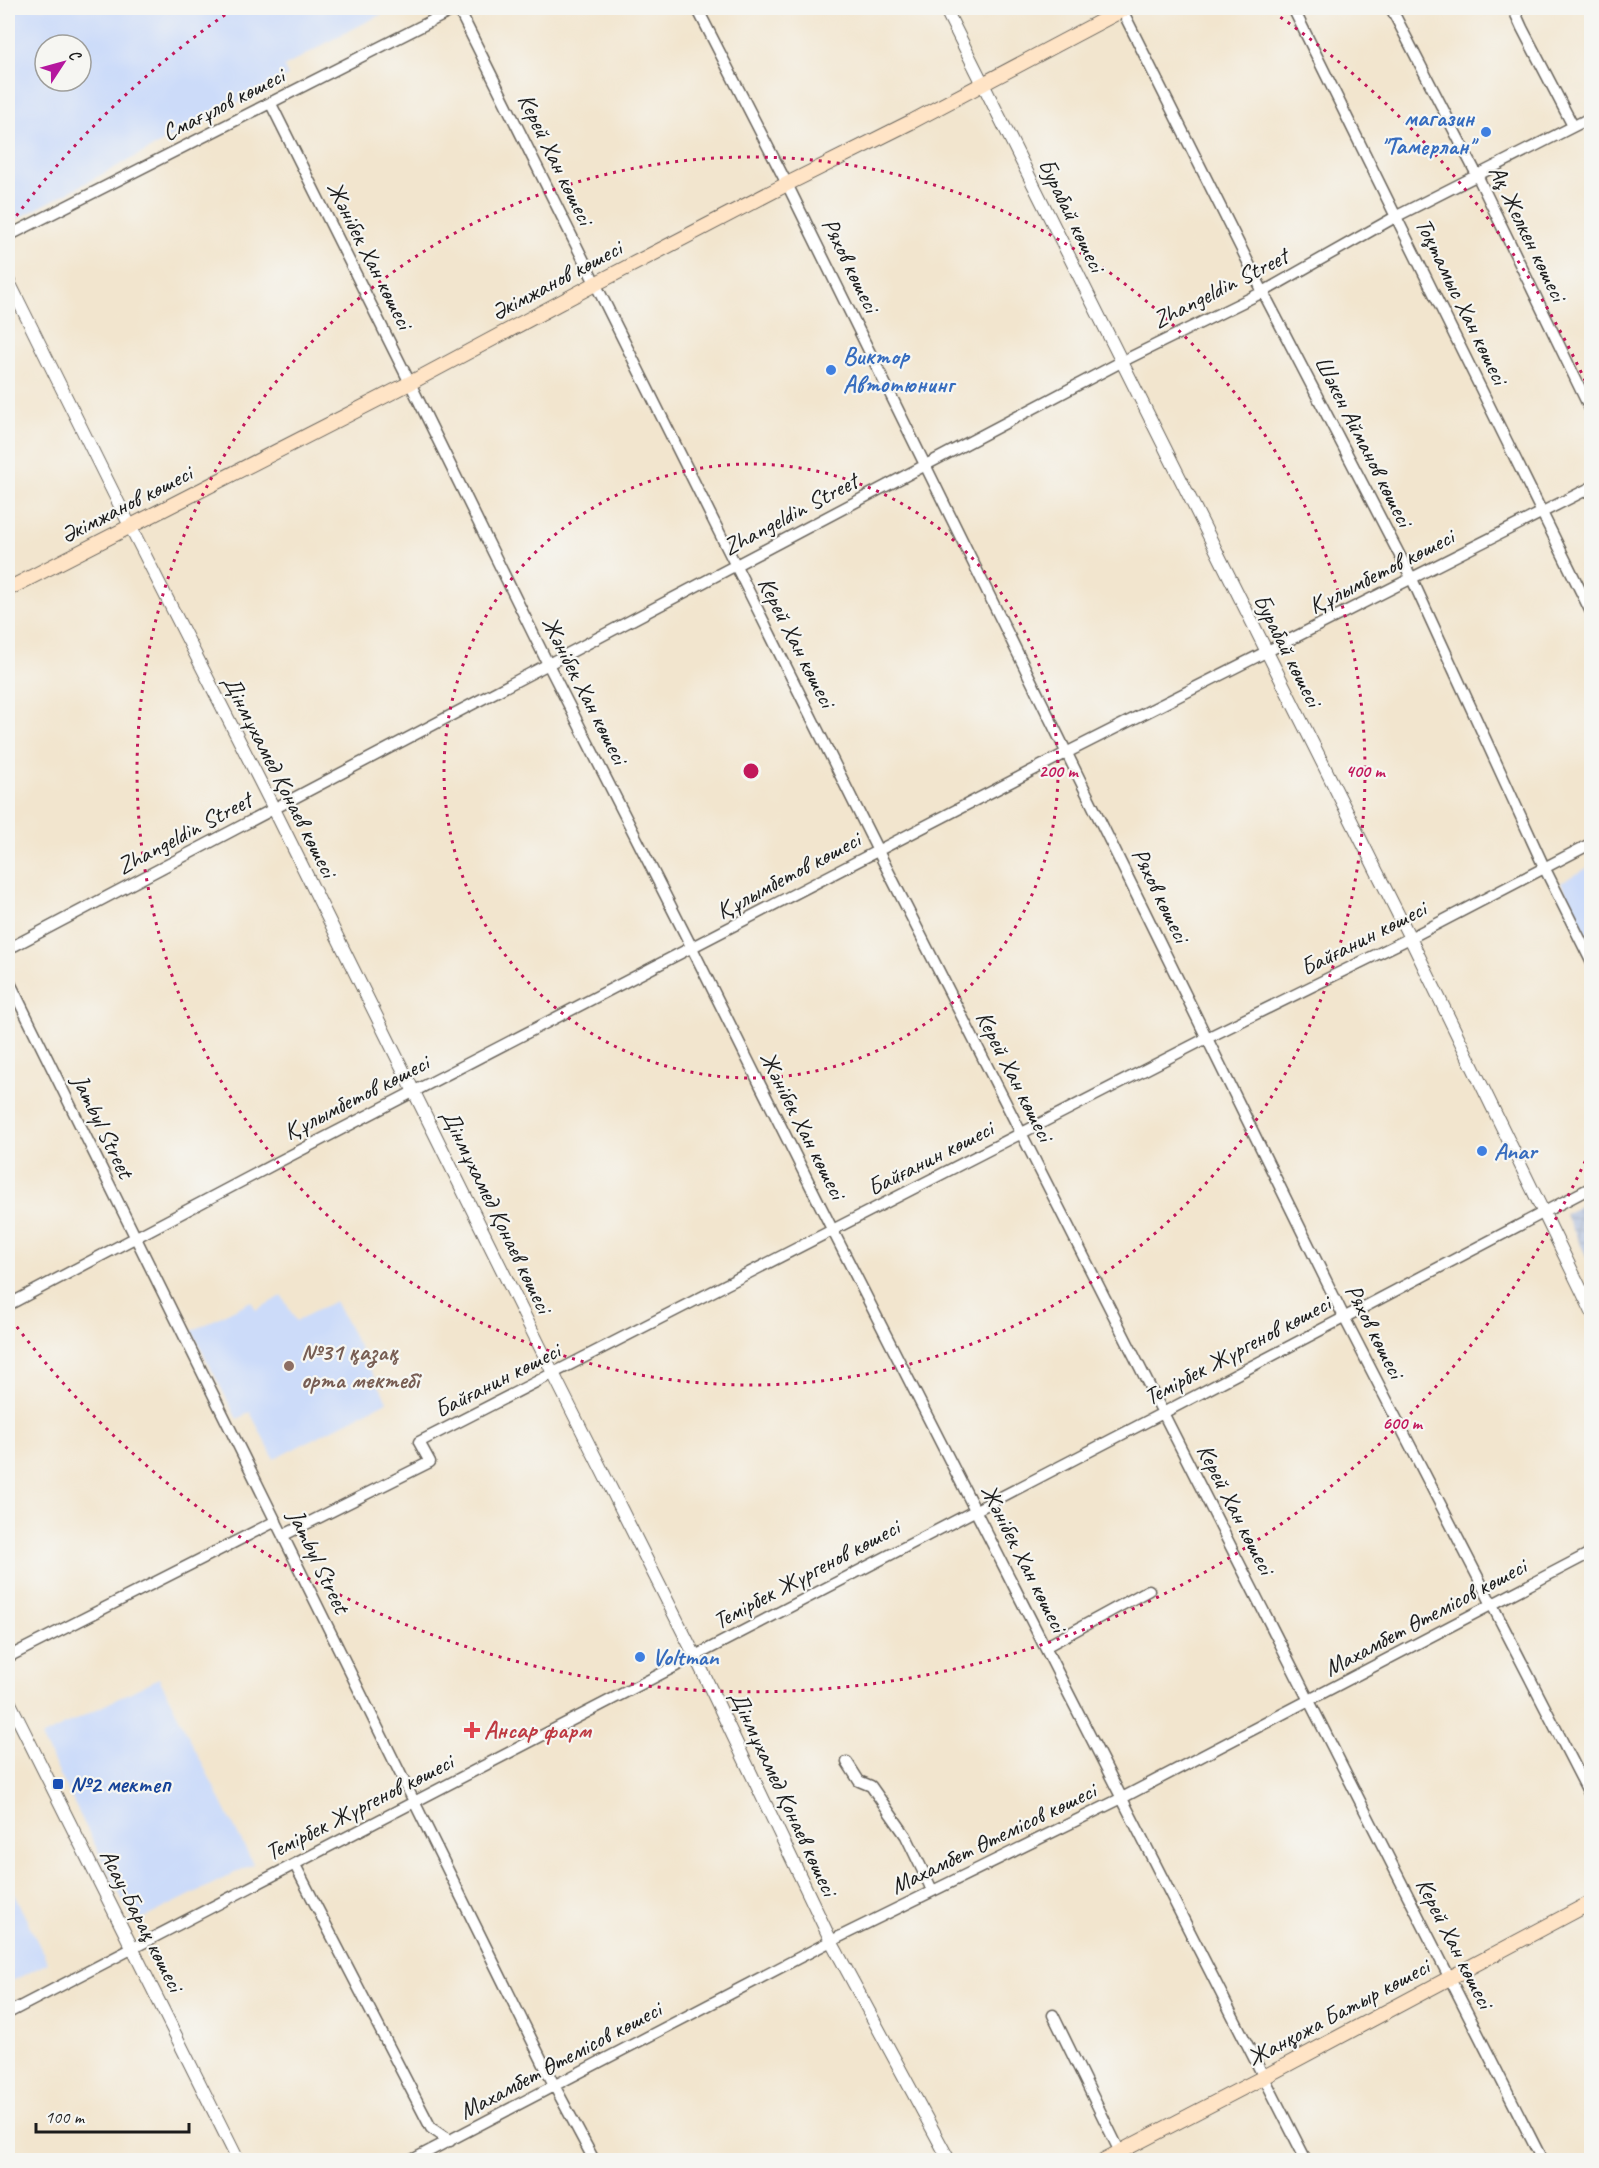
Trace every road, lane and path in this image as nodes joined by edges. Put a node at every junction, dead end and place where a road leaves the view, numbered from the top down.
1 (457, 8) edge
2 (697, 8) edge
3 (945, 8) edge
4 (1123, 8) edge
5 (1293, 8) edge
6 (1391, 8) edge
7 (1513, 8) edge
8 (983, 83) junction
9 (271, 104) junction
10 (1592, 117) edge
11 (1573, 126) junction
12 (1477, 175) junction
13 (787, 183) junction
14 (1397, 216) junction
15 (8, 236) edge
16 (8, 280) edge
17 (595, 284) junction
18 (1263, 292) junction
19 (1121, 362) junction
20 (410, 383) junction
21 (1592, 413) edge
22 (926, 465) junction
23 (1592, 488) edge
24 (1542, 512) junction
25 (130, 527) junction
26 (736, 567) junction
27 (1412, 579) junction
28 (8, 589) edge
29 (1592, 614) edge
30 (1266, 653) junction
31 (548, 664) junction
32 (1068, 752) junction
33 (274, 809) junction
34 (1592, 843) edge
35 (878, 851) junction
36 (1544, 867) junction
37 (1410, 938) junction
38 (693, 948) junction
39 (8, 950) edge
40 (1592, 963) edge
41 (8, 979) edge
42 (1207, 1038) junction
43 (415, 1091) junction
44 (1022, 1135) junction
45 (1592, 1187) edge
46 (1543, 1213) junction
47 (833, 1231) junction
48 (135, 1239) junction
49 (8, 1305) edge
50 (1592, 1312) edge
51 (1344, 1317) junction
52 (554, 1375) junction
53 (1163, 1413) junction
54 (976, 1509) junction
55 (276, 1521) junction
56 (284, 1535) junction
57 (1592, 1552) edge
58 (1149, 1590) dead end
59 (1491, 1605) junction
60 (1045, 1647) junction
61 (8, 1656) edge
62 (695, 1656) junction
63 (8, 1699) edge
64 (1310, 1701) junction
65 (847, 1762) dead end
66 (1122, 1798) junction
67 (1592, 1799) edge
68 (416, 1802) junction
69 (295, 1865) junction
70 (932, 1890) junction
71 (1592, 1902) edge
72 (831, 1941) junction
73 (132, 1949) junction
74 (1448, 1978) junction
75 (8, 2013) edge
76 (1053, 2015) dead end
77 (1264, 2077) junction
78 (555, 2087) junction
79 (450, 2141) junction
80 (1120, 2152) junction
81 (238, 2160) edge
82 (412, 2160) edge
83 (594, 2160) edge
84 (949, 2160) edge
85 (1104, 2160) edge
86 (1306, 2160) edge
87 (1542, 2160) edge

1 - 9 street, Смағұлов көшесі
1 - 17 street, Керей Хан көшесі
2 - 13 street, Ряхов көшесі
3 - 8 street, Бурабай көшесі
4 - 8 main road, Әкімжанов көшесі
4 - 18 street, Шәкен Айманов көшесі
5 - 14 street, Тоқтамыс Хан көшесі
6 - 12 street, Ақ Желкен көшесі
7 - 11 street
8 - 13 main road, Әкімжанов көшесі
8 - 19 street, Бурабай көшесі
9 - 15 street, Смағұлов көшесі
9 - 20 street, Жәнібек Хан көшесі
10 - 11 street, Zhangeldin Street
11 - 12 street, Zhangeldin Street
12 - 14 street, Zhangeldin Street
12 - 21 street, Ақ Желкен көшесі
13 - 17 main road, Әкімжанов көшесі
13 - 22 street, Ряхов көшесі
14 - 18 street, Zhangeldin Street
14 - 24 street, Тоқтамыс Хан көшесі
16 - 25 street, Дінмұхамед Қонаев көшесі
17 - 20 main road, Әкімжанов көшесі
17 - 26 street, Керей Хан көшесі
18 - 19 street, Zhangeldin Street
18 - 27 street, Шәкен Айманов көшесі
19 - 22 street, Zhangeldin Street
19 - 30 street, Бурабай көшесі
20 - 25 main road, Әкімжанов көшесі
20 - 31 street, Жәнібек Хан көшесі
22 - 26 street, Zhangeldin Street
22 - 32 street, Ряхов көшесі
23 - 24 street, Құлымбетов көшесі
24 - 27 street, Құлымбетов көшесі
24 - 29 street, Тоқтамыс Хан көшесі
25 - 28 main road, Әкімжанов көшесі
25 - 33 street, Дінмұхамед Қонаев көшесі
26 - 31 street, Zhangeldin Street
26 - 35 street, Керей Хан көшесі
27 - 30 street, Құлымбетов көшесі
27 - 36 street, Шәкен Айманов көшесі
30 - 32 street, Құлымбетов көшесі
30 - 37 street, Бурабай көшесі
31 - 33 street, Zhangeldin Street
31 - 38 street, Жәнібек Хан көшесі
32 - 35 street, Құлымбетов көшесі
32 - 42 street, Ряхов көшесі
33 - 39 street, Zhangeldin Street
33 - 43 street, Дінмұхамед Қонаев көшесі
34 - 36 street, Байғанин көшесі
35 - 38 street, Құлымбетов көшесі
35 - 44 street, Керей Хан көшесі
36 - 37 street, Байғанин көшесі
36 - 40 street, Шәкен Айманов көшесі
37 - 42 street, Байғанин көшесі
37 - 46 street, Бурабай көшесі
38 - 43 street, Құлымбетов көшесі
38 - 47 street, Жәнібек Хан көшесі
41 - 48 street, Jambyl Street
42 - 44 street, Байғанин көшесі
42 - 51 street, Ряхов көшесі
43 - 48 street, Құлымбетов көшесі
43 - 52 street, Дінмұхамед Қонаев көшесі
44 - 47 street, Байғанин көшесі
44 - 53 street, Керей Хан көшесі
45 - 46 street, Темірбек Жүргенов көшесі
46 - 50 street, Бурабай көшесі
46 - 51 street, Темірбек Жүргенов көшесі
47 - 52 street, Байғанин көшесі
47 - 54 street, Жәнібек Хан көшесі
48 - 49 street, Құлымбетов көшесі
48 - 55 street, Jambyl Street
51 - 53 street, Темірбек Жүргенов көшесі
51 - 59 street, Ряхов көшесі
52 - 56 street, Байғанин көшесі
52 - 62 street, Дінмұхамед Қонаев көшесі
53 - 54 street, Темірбек Жүргенов көшесі
53 - 64 street, Керей Хан көшесі
54 - 60 street, Жәнібек Хан көшесі
54 - 62 street, Темірбек Жүргенов көшесі
55 - 56 street, Jambyl Street
55 - 61 street
56 - 68 street, Jambyl Street
57 - 59 street, Махамбет Өтемісов көшесі
58 - 60 street
59 - 64 street, Махамбет Өтемісов көшесі
59 - 67 street, Ряхов көшесі
60 - 66 street, Жәнібек Хан көшесі
62 - 68 street, Темірбек Жүргенов көшесі
62 - 72 street, Дінмұхамед Қонаев көшесі
63 - 73 street, Асау-Барақ көшесі
64 - 66 street, Махамбет Өтемісов көшесі
64 - 74 street, Керей Хан көшесі
65 - 70 street
66 - 70 street, Махамбет Өтемісов көшесі
66 - 77 street, Жәнібек Хан көшесі
68 - 69 street, Темірбек Жүргенов көшесі
68 - 78 street, Jambyl Street
69 - 73 street, Темірбек Жүргенов көшесі
69 - 79 street
70 - 72 street, Махамбет Өтемісов көшесі
71 - 74 main road, Жанқожа Батыр көшесі
72 - 78 street, Махамбет Өтемісов көшесі
72 - 84 street, Дінмұхамед Қонаев көшесі
73 - 75 street, Темірбек Жүргенов көшесі
73 - 81 street, Асау-Барақ көшесі
74 - 77 main road, Жанқожа Батыр көшесі
74 - 87 street, Керей Хан көшесі
76 - 80 street
77 - 80 main road, Жанқожа Батыр көшесі
77 - 86 street, Жәнібек Хан көшесі
78 - 79 street, Махамбет Өтемісов көшесі
78 - 83 street, Jambyl Street
79 - 82 street, Махамбет Өтемісов көшесі
80 - 85 main road, Жанқожа Батыр көшесі

